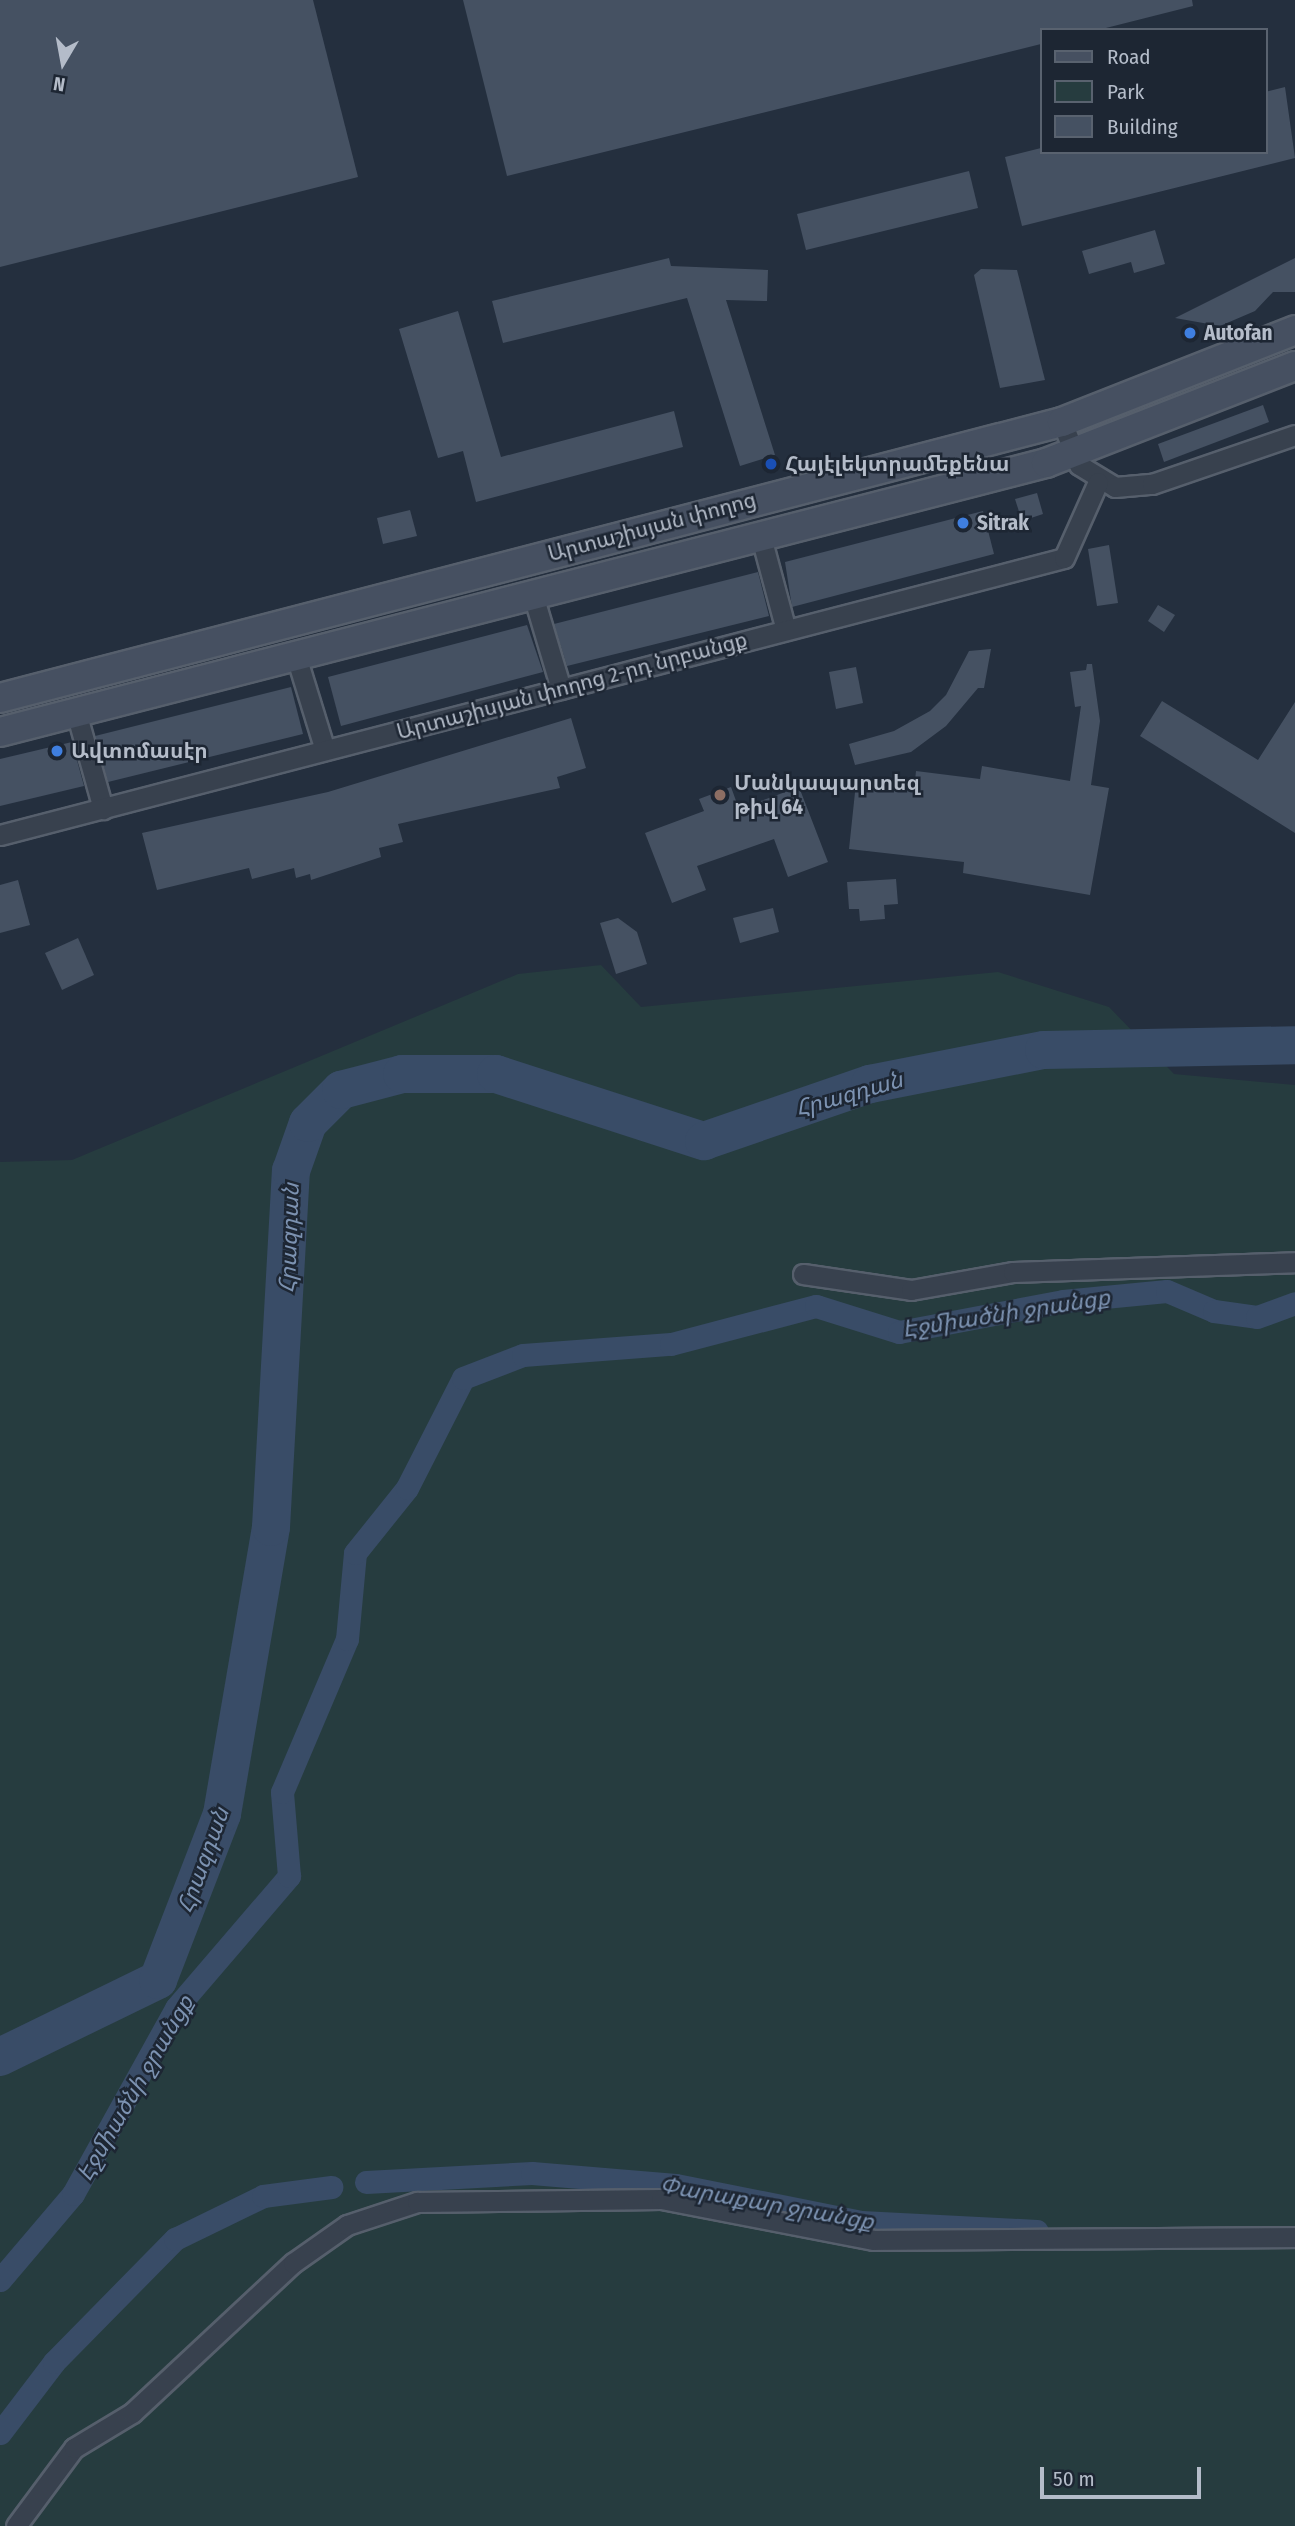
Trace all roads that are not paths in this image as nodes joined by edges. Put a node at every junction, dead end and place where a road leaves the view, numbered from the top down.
1 (1295, 330) edge
2 (1295, 366) edge
3 (1062, 422) junction
4 (1295, 435) edge
5 (1073, 454) junction
6 (1098, 482) junction
7 (761, 537) junction
8 (533, 595) junction
9 (786, 630) junction
10 (296, 656) junction
11 (561, 688) junction
12 (0, 698) edge
13 (76, 712) junction
14 (0, 732) edge
15 (325, 750) junction
16 (103, 809) junction
17 (0, 835) edge
18 (1295, 1262) edge
19 (803, 1274) dead end
20 (1295, 2237) edge
21 (16, 2526) edge

1 - 3 main road, Արտաշիսյան փողոց
2 - 5 main road, Արտաշիսյան փողոց
3 - 5 street
3 - 12 main road, Արտաշիսյան փողոց
4 - 6 street
5 - 6 street
5 - 7 main road, Արտաշիսյան փողոց
6 - 9 street, Արտաշիսյան փողոց 2-րդ նրբանցք
7 - 8 main road, Արտաշիսյան փողոց
7 - 9 street
8 - 10 main road, Արտաշիսյան փողոց
8 - 11 street
9 - 11 street, Արտաշիսյան փողոց 2-րդ նրբանցք
10 - 13 main road, Արտաշիսյան փողոց
10 - 15 street
11 - 15 street, Արտաշիսյան փողոց 2-րդ նրբանցք
13 - 14 main road, Արտաշիսյան փողոց
13 - 16 street
15 - 16 street, Արտաշիսյան փողոց 2-րդ նրբանցք
16 - 17 street, Արտաշիսյան փողոց 2-րդ նրբանցք
18 - 19 street
20 - 21 street

